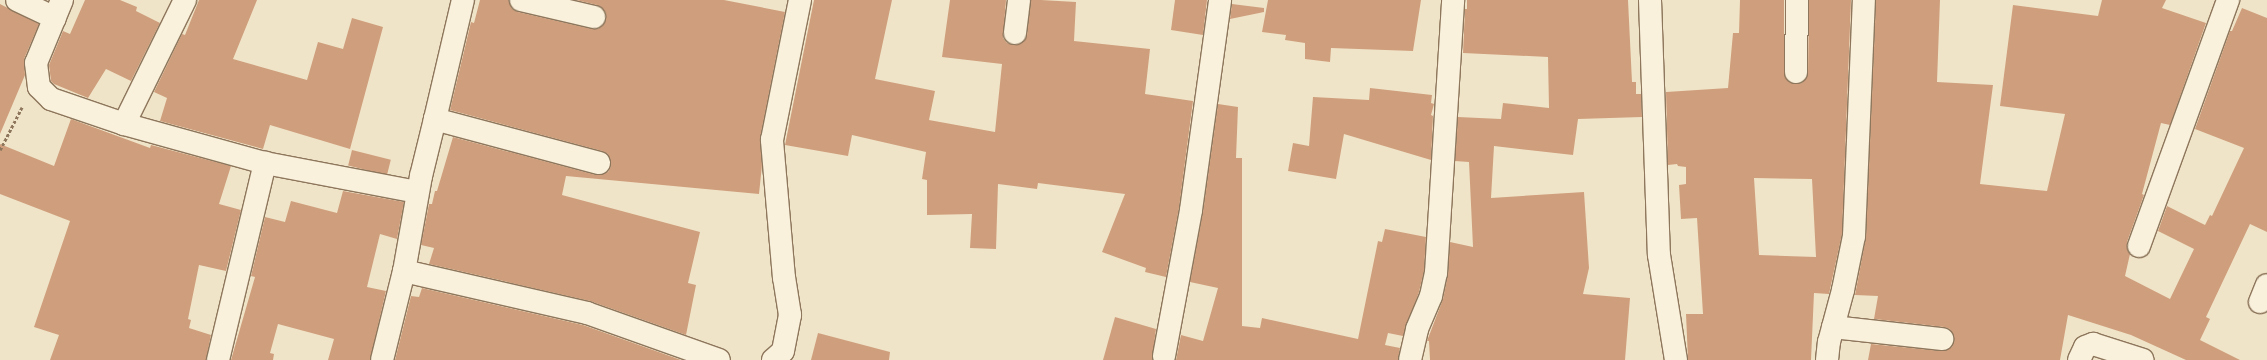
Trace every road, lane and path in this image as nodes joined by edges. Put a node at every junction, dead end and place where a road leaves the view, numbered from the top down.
1 (17, 0) edge
2 (185, 0) edge
3 (463, 0) edge
4 (521, 0) edge
5 (800, 0) edge
6 (1019, 0) edge
7 (1220, 0) edge
8 (1453, 0) edge
9 (1650, 0) edge
10 (1797, 0) edge
11 (1864, 0) edge
12 (2228, 0) edge
13 (59, 9) edge
14 (594, 17) dead end
15 (1015, 32) dead end
16 (1796, 72) dead end
17 (37, 78) junction
18 (435, 119) junction
19 (124, 124) junction
20 (0, 150) edge
21 (265, 163) junction
22 (599, 164) dead end
23 (417, 192) junction
24 (2139, 246) dead end
25 (404, 271) junction
26 (1833, 327) junction
27 (1942, 339) dead end
28 (1164, 356) dead end
29 (218, 360) edge
30 (382, 360) edge
31 (719, 360) edge
32 (773, 360) edge
33 (1410, 360) edge
34 (1676, 360) edge
35 (1827, 360) edge
36 (2079, 360) edge
37 (2143, 360) edge

1 - 13 street
2 - 19 street
3 - 18 street
4 - 14 street
5 - 32 street
6 - 15 street
7 - 28 street
8 - 33 street
9 - 34 street
10 - 16 street
11 - 26 street
12 - 24 street
13 - 17 street
17 - 19 street
17 - 20 path
18 - 22 street
18 - 23 street
19 - 21 street
21 - 23 street
21 - 29 street
23 - 25 street
25 - 30 street
25 - 31 street
26 - 27 street
26 - 35 street
36 - 37 street

